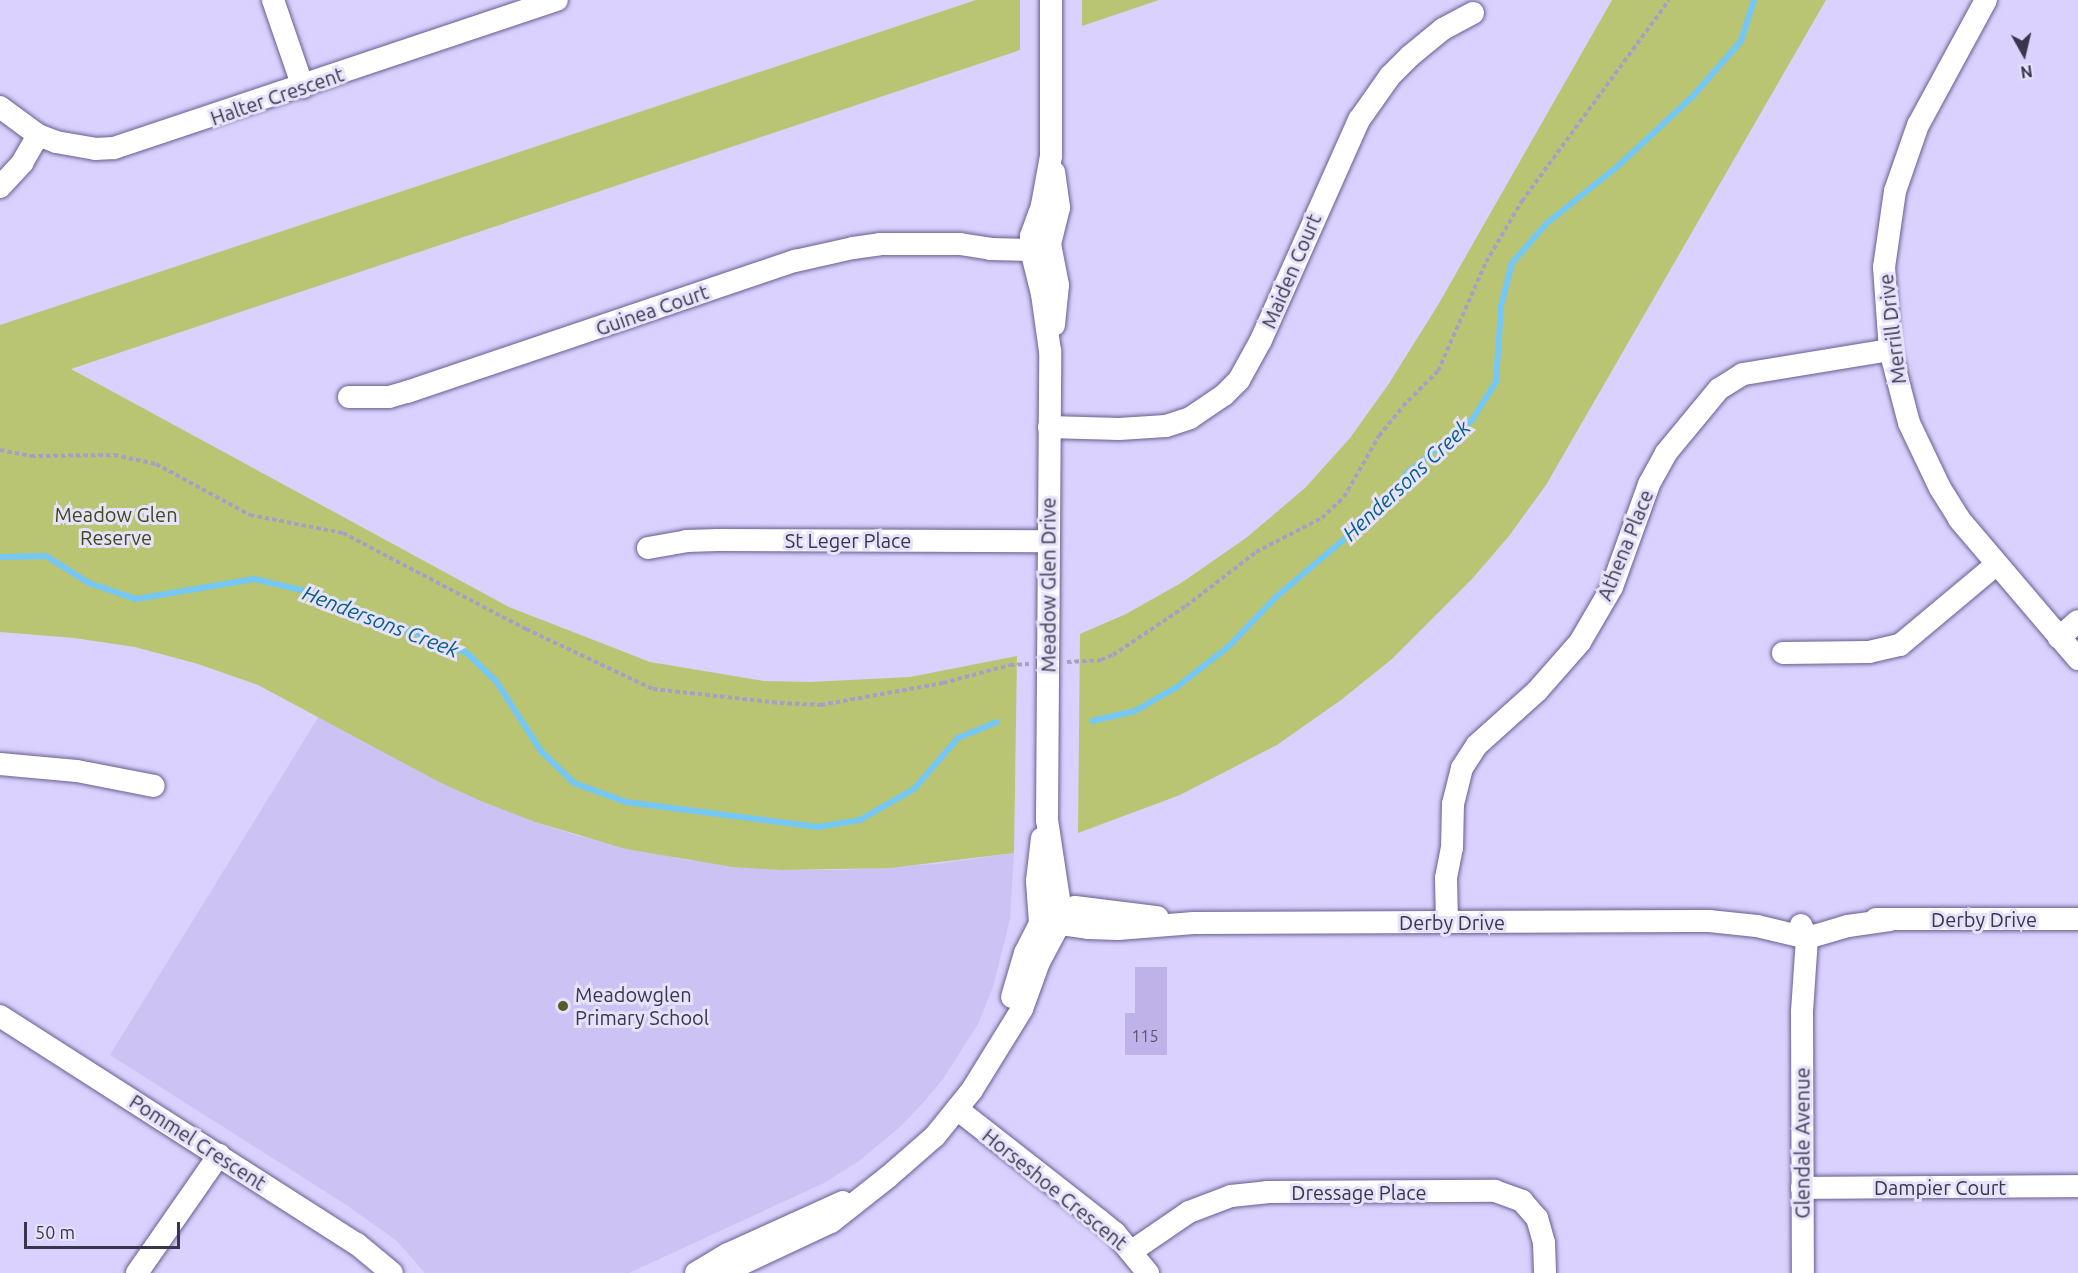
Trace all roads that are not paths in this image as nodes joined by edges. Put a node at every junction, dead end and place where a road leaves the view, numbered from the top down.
1 (273, 0) edge
2 (557, 0) edge
3 (1051, 0) edge
4 (1986, 0) edge
5 (514, 7) edge
6 (1473, 13) dead end
7 (303, 87) junction
8 (0, 107) edge
9 (38, 135) junction
10 (0, 187) edge
11 (1038, 244) junction
12 (1890, 350) junction
13 (349, 397) dead end
14 (1049, 427) junction
15 (1048, 541) junction
16 (648, 548) dead end
17 (1997, 564) junction
18 (2078, 621) edge
19 (2059, 638) junction
20 (1783, 653) dead end
21 (2078, 659) edge
22 (0, 764) edge
23 (154, 786) dead end
24 (1055, 916) junction
25 (2078, 919) edge
26 (1454, 922) junction
27 (1801, 933) junction
28 (1, 1017) edge
29 (957, 1110) junction
30 (219, 1155) junction
31 (2078, 1186) edge
32 (1802, 1188) junction
33 (867, 1193) junction
34 (1132, 1251) junction
35 (137, 1273) edge
36 (392, 1273) edge
37 (696, 1273) edge
38 (722, 1273) edge
39 (1148, 1273) edge
40 (1545, 1273) edge
41 (1803, 1273) edge

1 - 7 street
2 - 5 street, Halter Crescent
3 - 11 street, Meadow Glen Drive
4 - 12 street, Merrill Drive
5 - 7 street, Halter Crescent
6 - 14 street, Maiden Court
7 - 9 street, Halter Crescent
8 - 9 street, Halter Crescent
9 - 10 street
11 - 13 street, Guinea Court
11 - 14 street, Meadow Glen Drive
12 - 17 street, Merrill Drive
12 - 26 street, Athena Place
14 - 15 street, Meadow Glen Drive
15 - 16 street, St Leger Place
15 - 24 street, Meadow Glen Drive
17 - 19 street, Merrill Drive
17 - 20 street
18 - 19 street
19 - 21 street, Merrill Drive
22 - 23 street
24 - 26 street, Derby Drive
24 - 29 street, Meadow Glen Drive
25 - 27 street, Derby Drive
26 - 27 street, Derby Drive
27 - 32 street, Glendale Avenue
28 - 30 street, Pommel Crescent
29 - 33 street, Meadow Glen Drive
29 - 34 street, Horseshoe Crescent
30 - 35 street
30 - 36 street, Pommel Crescent
31 - 32 street, Dampier Court
32 - 41 street, Glendale Avenue
33 - 37 street, Meadow Glen Drive
33 - 38 street, Meadow Glen Drive
34 - 39 street, Horseshoe Crescent
34 - 40 street, Dressage Place

